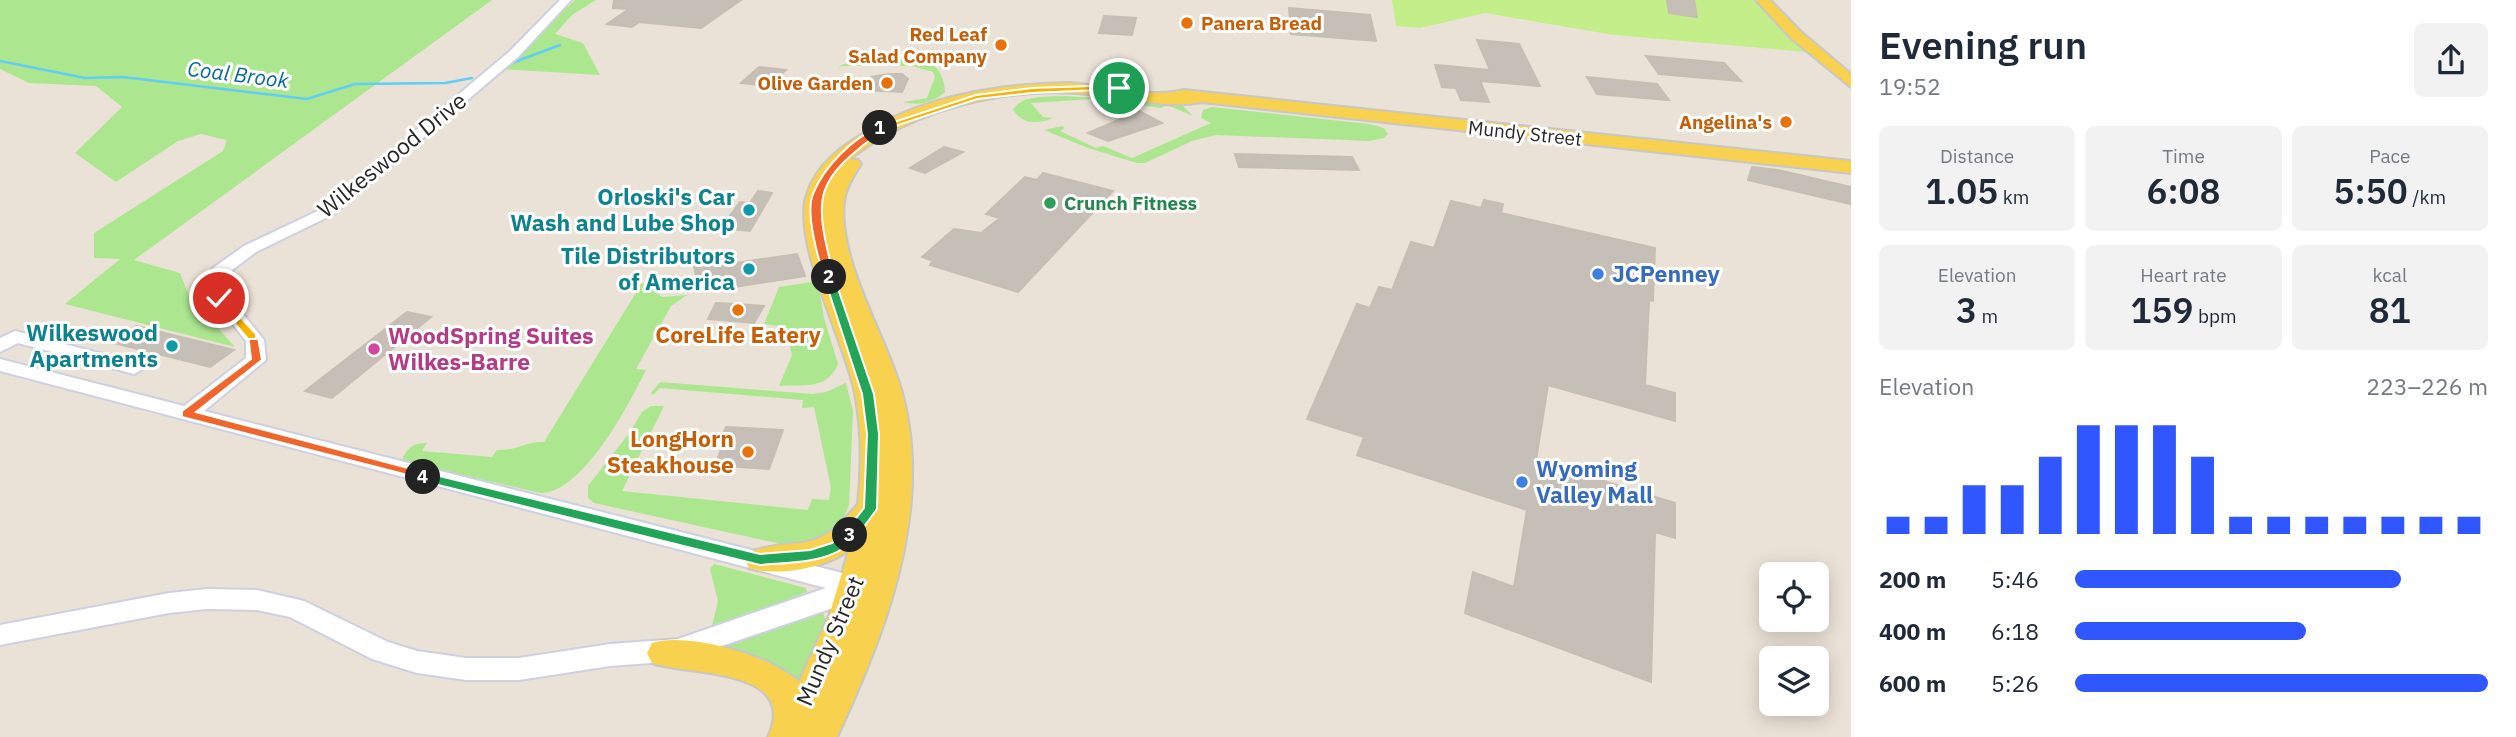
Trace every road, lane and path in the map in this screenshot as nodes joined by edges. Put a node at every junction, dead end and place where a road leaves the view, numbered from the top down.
1 (566, 0) edge
2 (1763, 0) edge
3 (1772, 0) edge
4 (1851, 71) edge
5 (1851, 82) edge
6 (892, 125) junction
7 (1851, 167) edge
8 (0, 346) edge
9 (0, 365) edge
10 (99, 391) junction
11 (187, 414) junction
12 (870, 509) junction
13 (760, 560) junction
14 (866, 589) junction
15 (0, 635) edge
16 (664, 653) junction
17 (800, 732) edge

1 - 11 street, Wilkeswood Drive
2 - 5 main road
3 - 4 main road
6 - 7 main road, Mundy Street
6 - 12 main road, Mundy Street
6 - 14 main road, Mundy Street
8 - 10 street
9 - 10 street
10 - 11 street
11 - 13 street
12 - 13 main road
12 - 14 main road, Mundy Street
13 - 14 street
14 - 16 street
14 - 17 main road, Mundy Street
15 - 16 street
16 - 17 main road

